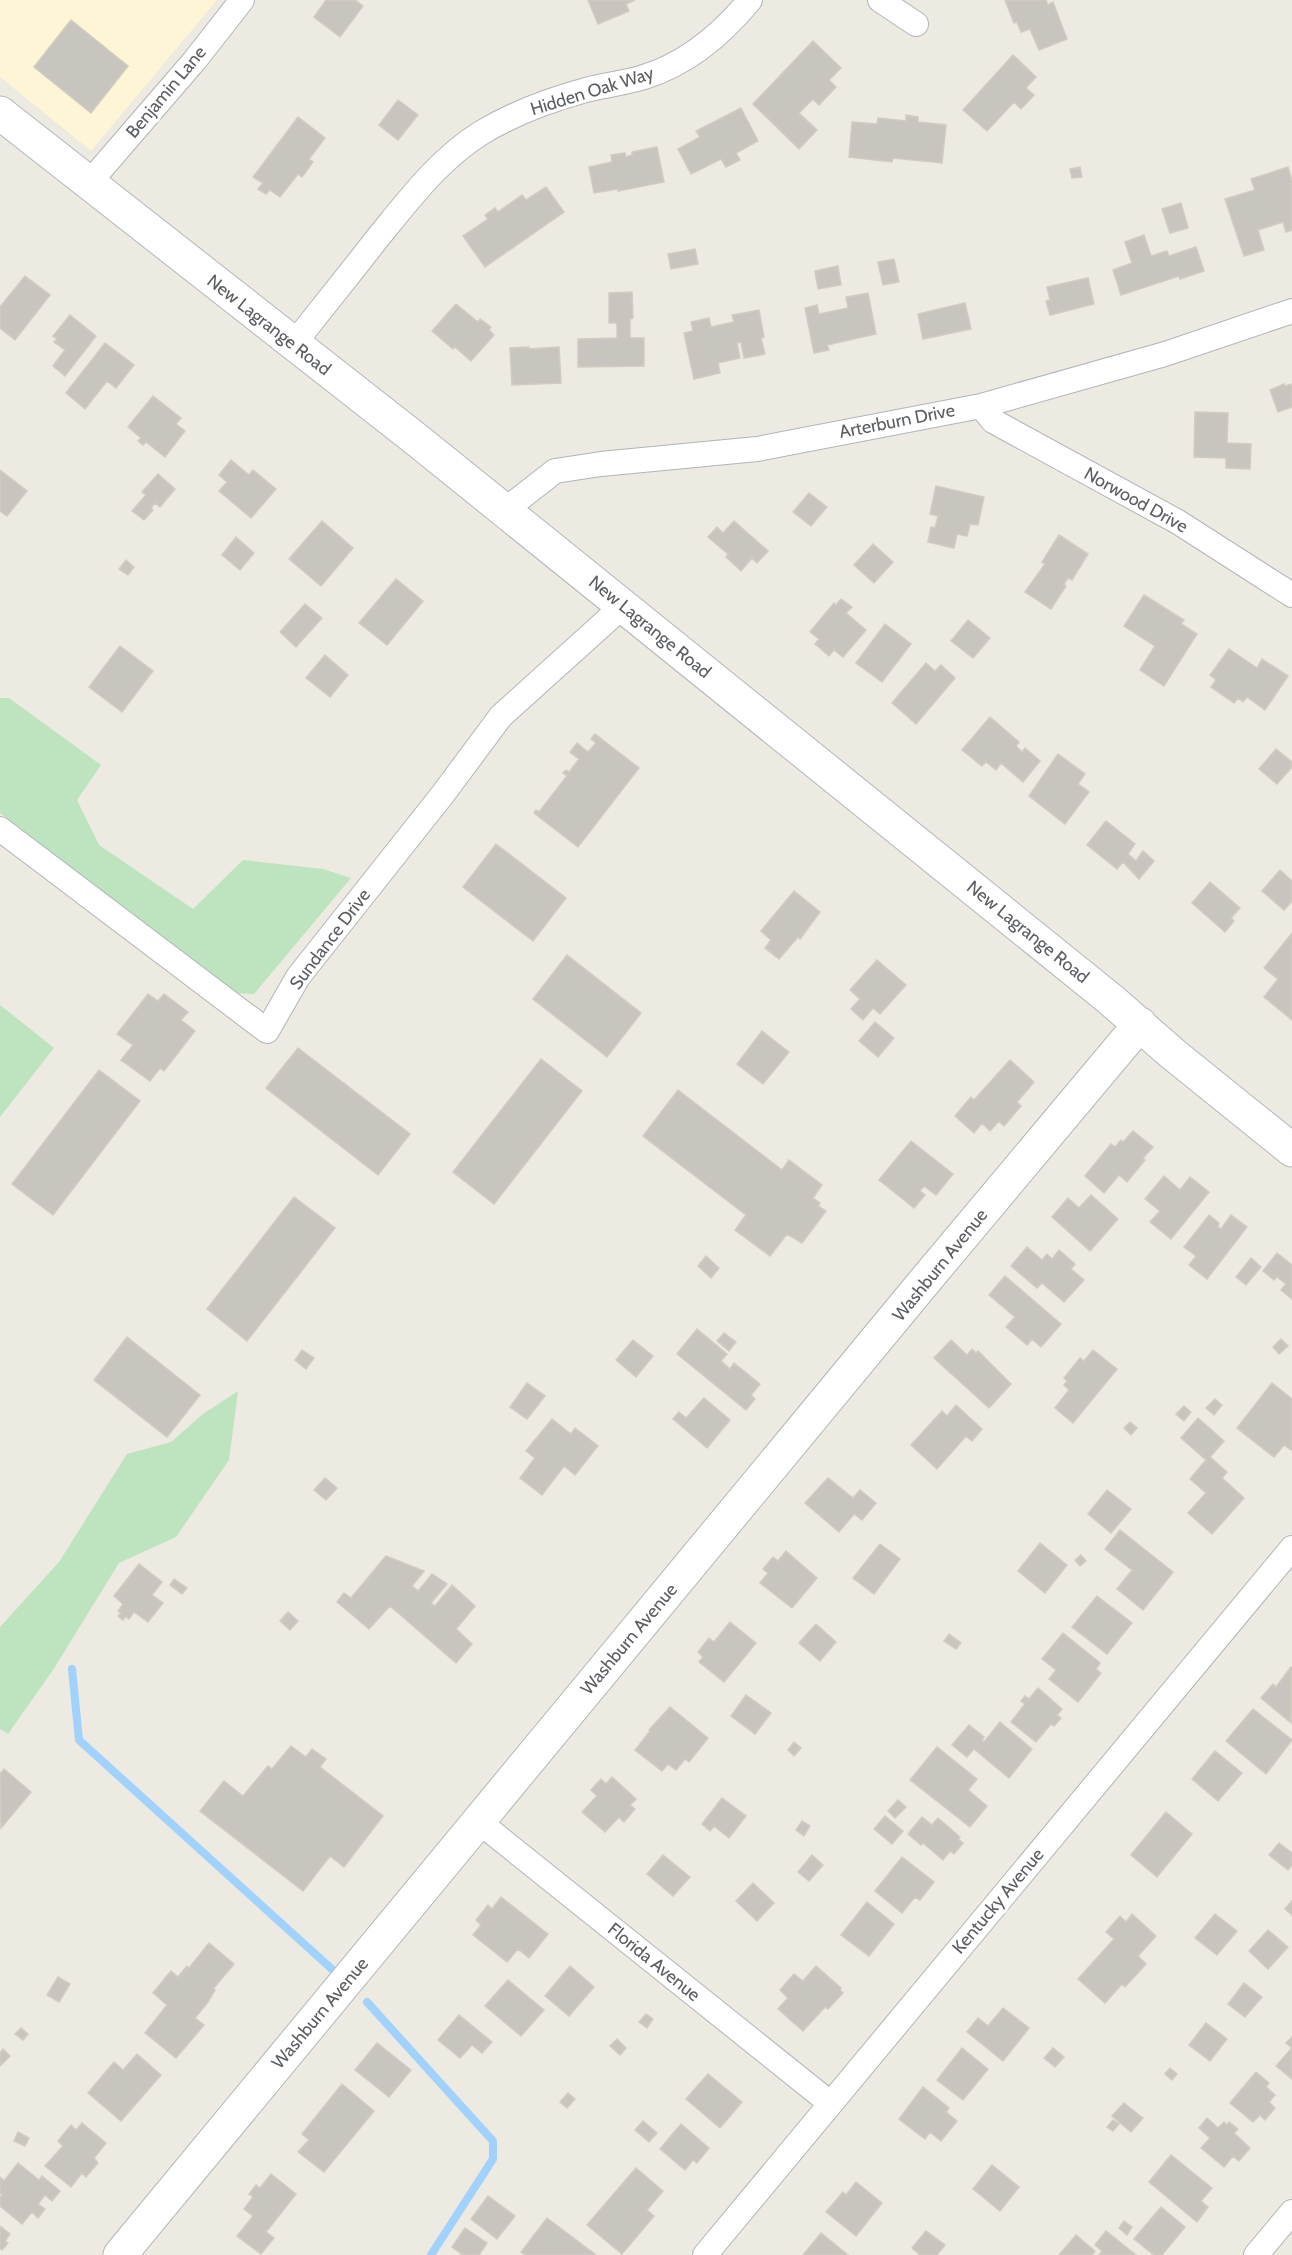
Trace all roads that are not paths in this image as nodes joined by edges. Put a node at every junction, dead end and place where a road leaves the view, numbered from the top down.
1 (242, 0) edge
2 (750, 0) edge
3 (880, 0) edge
4 (916, 24) dead end
5 (0, 113) edge
6 (89, 183) junction
7 (1292, 311) edge
8 (294, 344) junction
9 (981, 406) junction
10 (505, 510) junction
11 (1292, 595) edge
12 (623, 606) junction
13 (0, 829) edge
14 (1140, 1024) junction
15 (1292, 1150) edge
16 (1292, 1548) edge
17 (478, 1821) junction
18 (830, 2103) junction
19 (1292, 2212) edge
20 (120, 2255) edge
21 (705, 2255) edge
22 (1256, 2255) edge

1 - 6 street, Benjamin Lane
2 - 8 street, Hidden Oak Way
3 - 4 street
5 - 6 main road, New Lagrange Road
6 - 8 main road, New Lagrange Road
7 - 9 street, Arterburn Drive
8 - 10 main road, New Lagrange Road
9 - 10 street, Arterburn Drive
9 - 11 street, Norwood Drive
10 - 12 main road, New Lagrange Road
12 - 13 street, Sundance Drive
12 - 14 main road, New Lagrange Road
14 - 15 main road, New Lagrange Road
14 - 17 main road, Washburn Avenue
16 - 18 street, Kentucky Avenue
17 - 18 street, Florida Avenue
17 - 20 main road, Washburn Avenue
18 - 21 street, Kentucky Avenue
19 - 22 street

